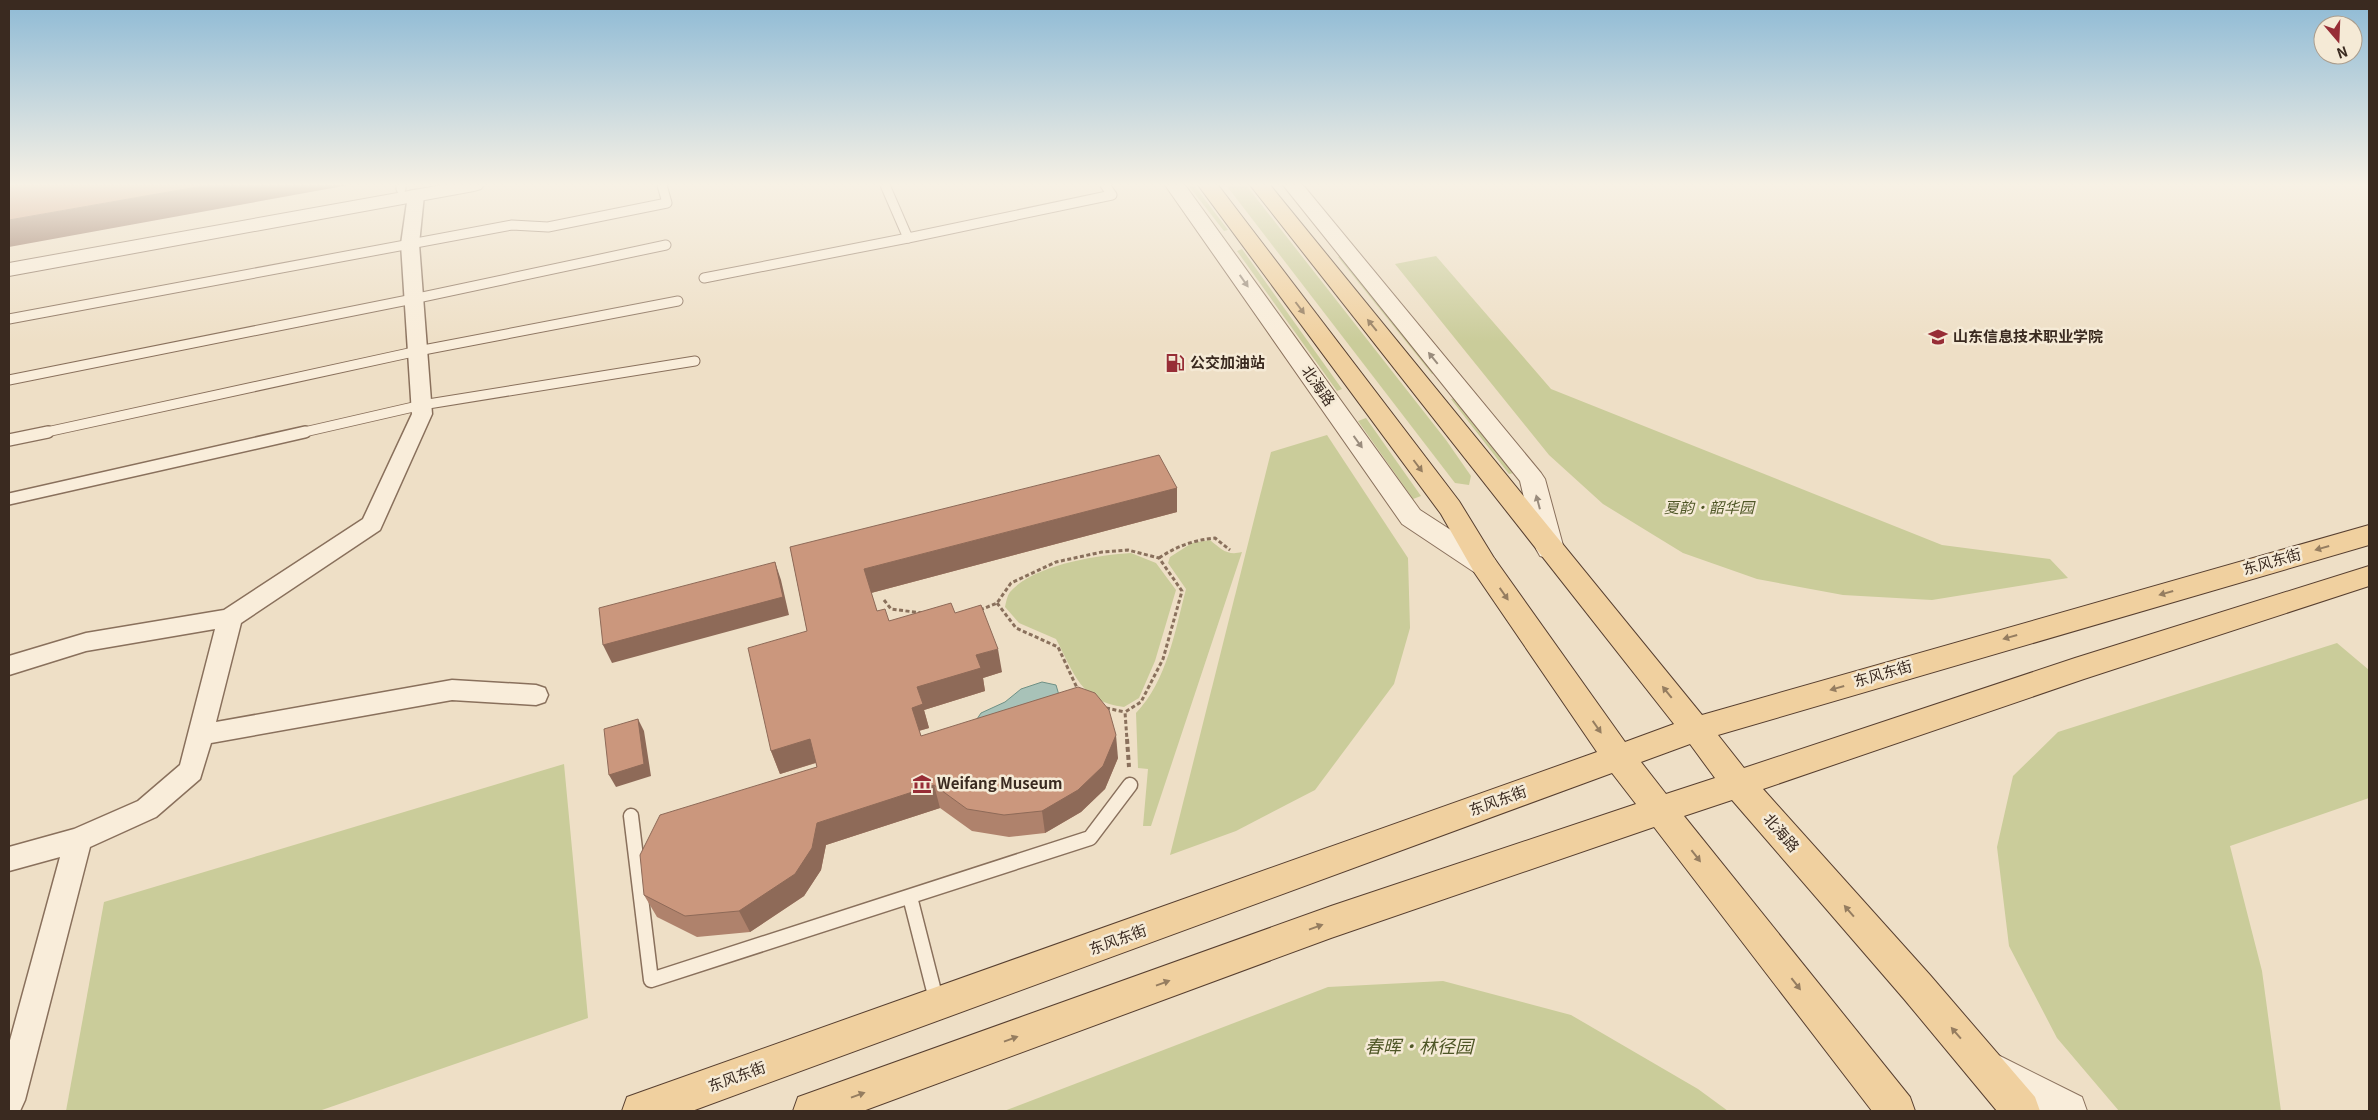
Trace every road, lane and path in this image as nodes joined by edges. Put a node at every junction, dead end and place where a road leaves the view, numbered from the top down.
1 (140, 237) edge
2 (169, 237) edge
3 (410, 237) edge
4 (446, 237) edge
5 (911, 237) edge
6 (1213, 237) edge
7 (1242, 237) edge
8 (1248, 237) edge
9 (1302, 237) edge
10 (1335, 237) edge
11 (908, 238) joint
12 (1217, 243) junction
13 (410, 244) junction
14 (666, 245) dead end
15 (9, 261) edge
16 (9, 270) edge
17 (704, 278) dead end
18 (413, 299) junction
19 (678, 301) dead end
20 (9, 318) edge
21 (418, 351) junction
22 (694, 361) dead end
23 (9, 380) edge
24 (1452, 381) junction
25 (1424, 390) junction
26 (1366, 397) junction
27 (422, 405) junction
28 (1334, 409) junction
29 (9, 440) edge
30 (9, 499) edge
31 (2369, 535) edge
32 (1550, 549) junction
33 (1230, 550) dead end
34 (1159, 558) junction
35 (1484, 565) junction
36 (2369, 576) edge
37 (884, 600) dead end
38 (997, 603) junction
39 (976, 611) edge
40 (930, 614) edge
41 (230, 618) junction
42 (9, 665) edge
43 (536, 695) dead end
44 (1085, 696) edge
45 (1098, 707) edge
46 (1124, 712) junction
47 (1696, 729) junction
48 (200, 735) junction
49 (1618, 757) junction
50 (1737, 783) junction
51 (1130, 785) joint
52 (1660, 811) junction
53 (631, 816) dead end
54 (78, 840) junction
55 (9, 859) edge
56 (910, 897) junction
57 (937, 1005) junction
58 (1985, 1067) junction
59 (9, 1100) edge
60 (1890, 1106) edge
61 (641, 1111) edge
62 (812, 1111) edge
63 (2021, 1111) edge
64 (2068, 1111) edge

1 - 15 street
2 - 16 street
3 - 13 street
4 - 13 lane
5 - 11 lane
6 - 12 street, 北海路
7 - 12 street
8 -> 26 main road, 北海路
25 -> 9 main road, 北海路
24 -> 10 street, 北海路
11 - 17 lane
12 -> 28 street, 北海路
13 - 18 street
13 - 20 lane
14 - 18 lane
18 - 21 street
18 - 23 lane
19 - 21 lane
21 - 27 street
21 - 29 lane
22 - 27 lane
24 - 25 street
32 -> 24 street, 北海路
25 - 32 main road, 北海路
26 - 28 street
26 -> 35 main road, 北海路
27 - 30 lane
27 - 41 street
28 -> 35 street, 北海路
31 -> 47 main road, 东风东街
47 -> 32 main road, 北海路
33 - 34 path
34 - 38 path
34 - 46 path
35 -> 49 main road, 北海路
36 - 50 main road
37 - 40 path
38 - 39 path
38 - 44 path
41 - 42 street
41 - 48 street
43 - 48 street
45 - 46 path
46 - 51 path
47 - 49 main road, 东风东街
47 - 50 main road, 北海路
48 - 54 street
49 - 52 main road, 北海路
49 - 57 main road, 东风东街
50 - 52 main road
58 -> 50 main road, 北海路
51 - 56 lane
52 -> 60 main road, 北海路
62 -> 52 main road
53 - 56 lane
54 - 55 street
54 - 59 street
56 - 57 lane
57 - 61 main road, 东风东街
58 - 63 main road, 北海路
58 - 64 street

